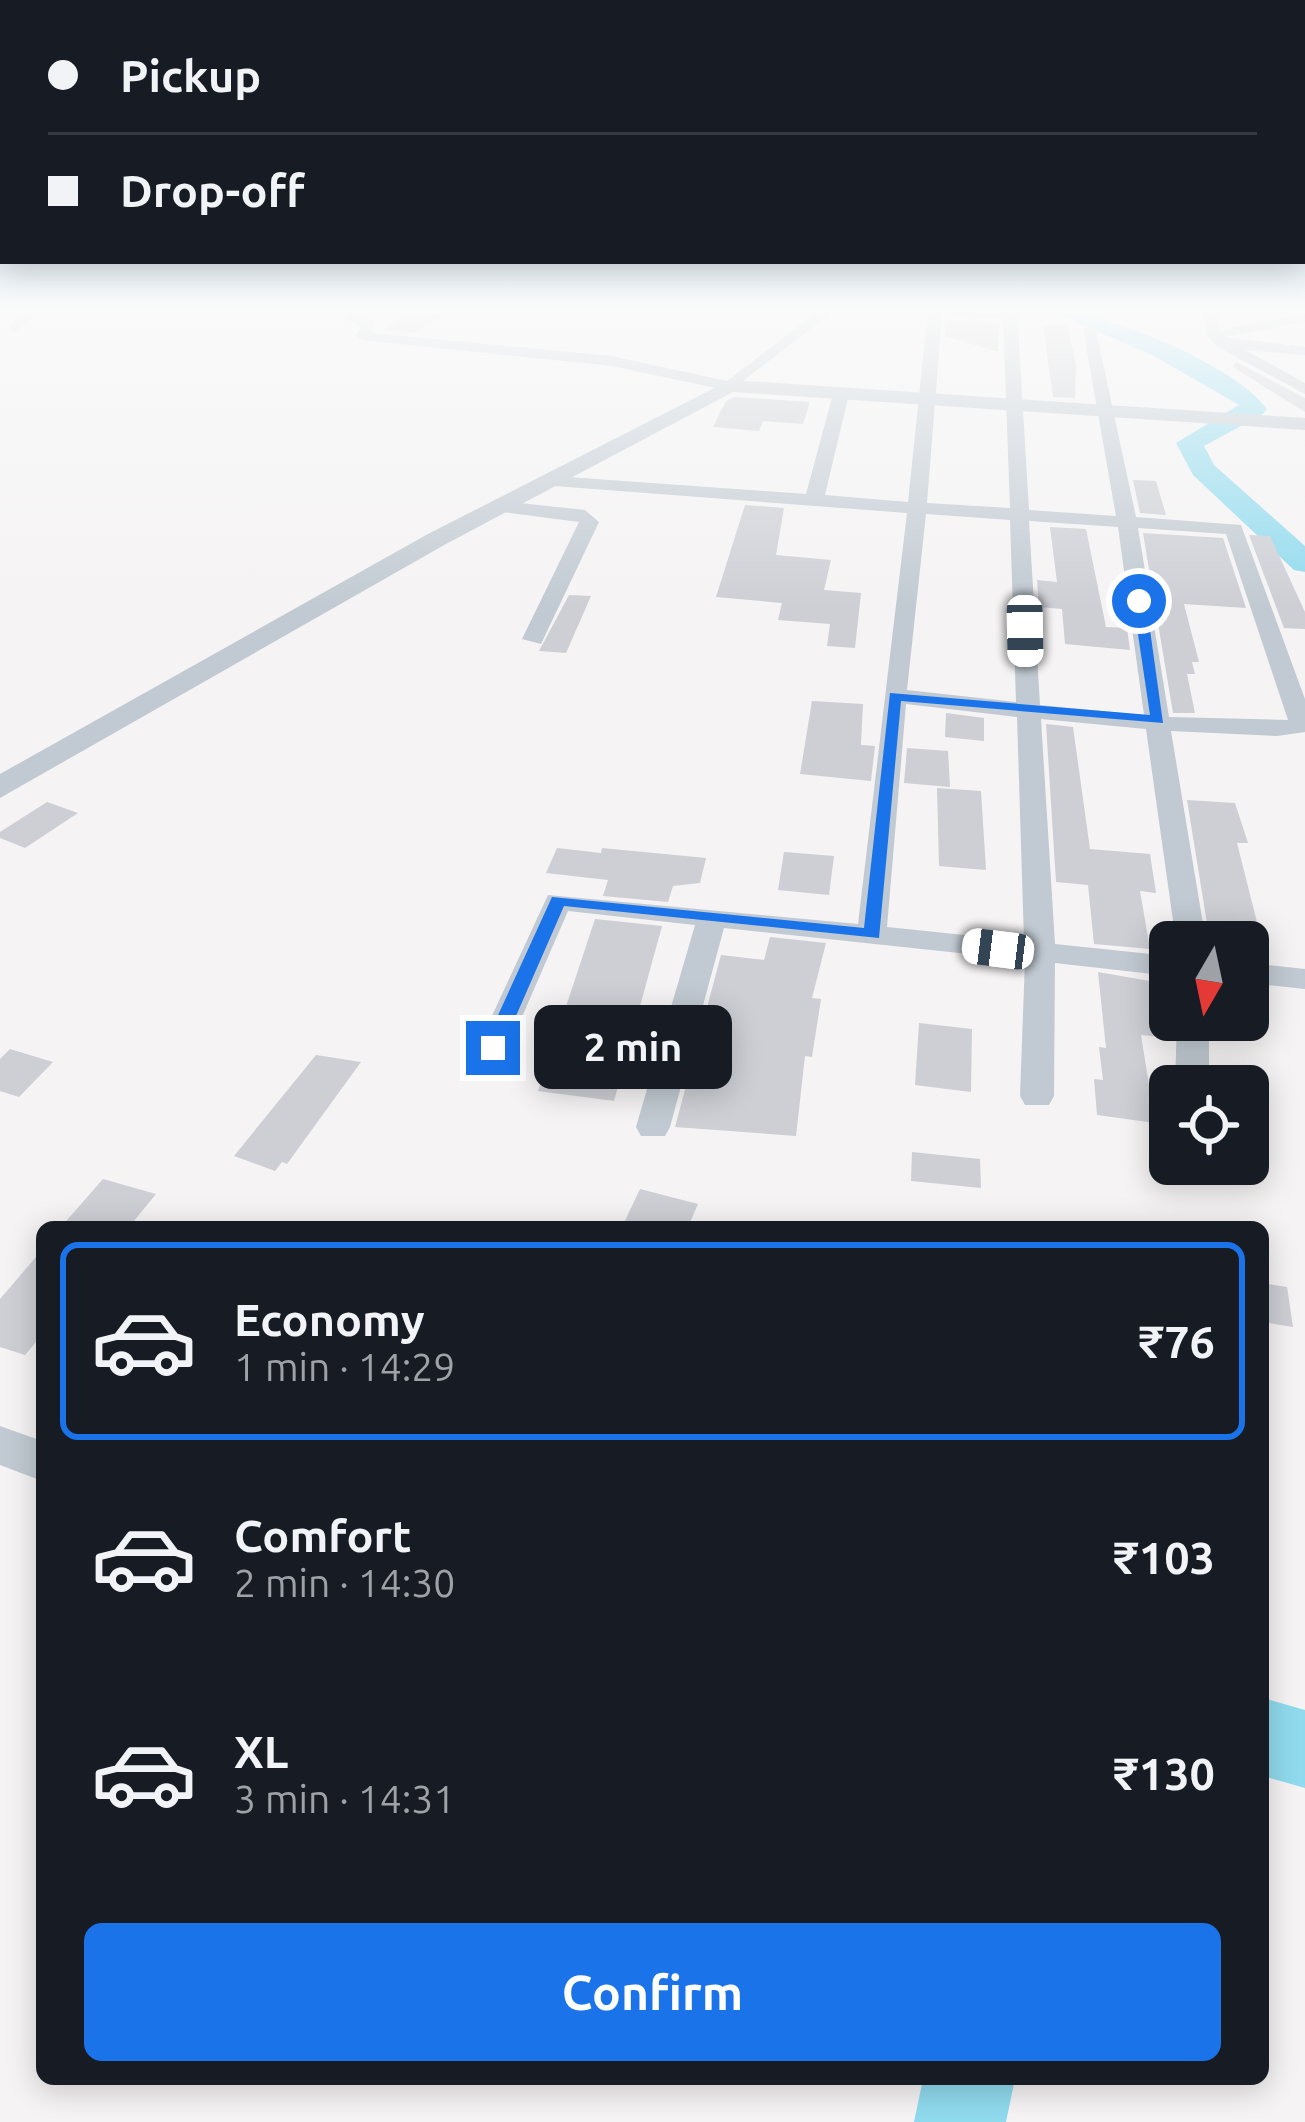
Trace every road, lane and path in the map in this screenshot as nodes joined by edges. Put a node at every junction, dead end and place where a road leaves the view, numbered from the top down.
1 (687, 409) edge
2 (838, 409) edge
3 (925, 409) edge
4 (1014, 409) edge
5 (1067, 409) edge
6 (1106, 409) edge
7 (1107, 412) junction
8 (1294, 423) edge
9 (554, 481) junction
10 (814, 500) junction
11 (501, 507) junction
12 (917, 508) junction
13 (1021, 514) junction
14 (1127, 522) junction
15 (533, 639) dead end
16 (895, 696) junction
17 (1027, 708) junction
18 (1158, 720) junction
19 (0, 788) edge
20 (712, 917) junction
21 (1188, 921) edge
22 (872, 934) junction
23 (1040, 953) junction
24 (1149, 963) edge
25 (1269, 975) edge
26 (1305, 979) edge
27 (493, 1048) dead end
28 (1037, 1096) dead end
29 (653, 1127) dead end
30 (0, 1445) edge
31 (36, 1459) edge

1 - 9 street
2 - 10 street
3 - 12 street
4 - 13 street
5 - 7 street
6 - 7 street
7 - 8 street
7 - 14 street
9 - 10 street
9 - 11 street
10 - 12 street
11 - 15 street
11 - 19 street
12 - 13 street
12 - 16 street
13 - 14 street
13 - 17 street
14 - 18 street
14 - 18 street
16 - 17 street
16 - 22 street
17 - 18 street
17 - 23 street
18 - 21 street
20 - 22 street
20 - 27 street
20 - 29 street
22 - 23 street
23 - 24 street
23 - 28 street
25 - 26 street
30 - 31 street

